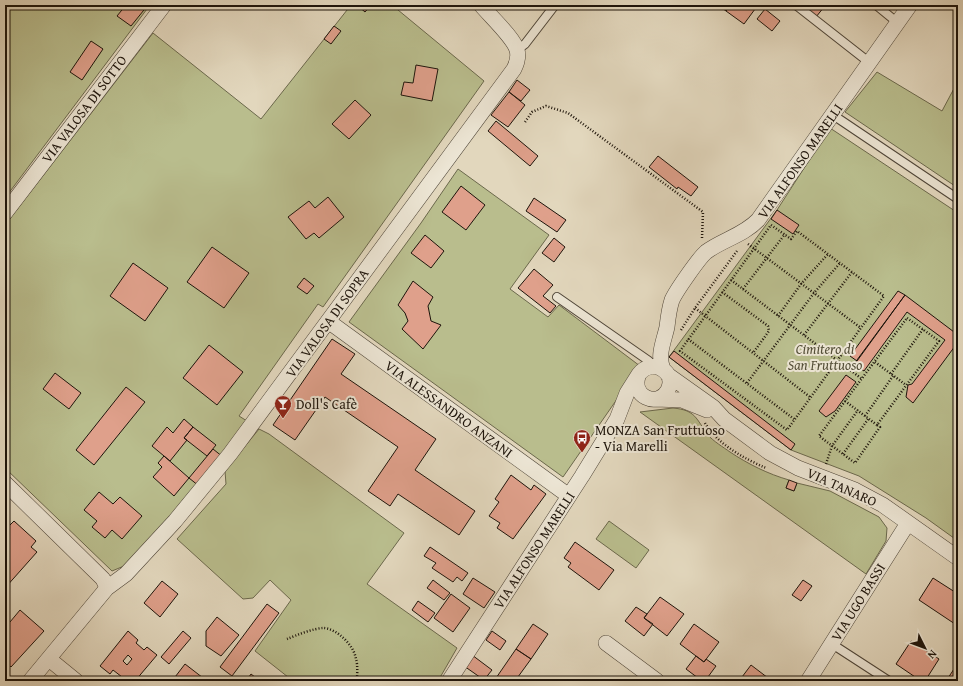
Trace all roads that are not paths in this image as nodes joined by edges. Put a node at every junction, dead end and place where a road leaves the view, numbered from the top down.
1 (164, 5) edge
2 (481, 5) edge
3 (555, 5) edge
4 (796, 5) edge
5 (876, 5) edge
6 (910, 5) edge
7 (898, 23) junction
8 (517, 50) junction
9 (870, 62) junction
10 (832, 115) junction
11 (958, 199) edge
12 (5, 213) edge
13 (557, 297) dead end
14 (328, 321) junction
15 (663, 340) junction
16 (643, 368) junction
17 (665, 372) junction
18 (652, 398) junction
19 (617, 419) junction
20 (724, 419) junction
21 (5, 482) edge
22 (570, 496) junction
23 (908, 523) junction
24 (958, 558) edge
25 (106, 588) junction
26 (606, 643) dead end
27 (832, 644) junction
28 (49, 659) junction
29 (30, 681) edge
30 (76, 681) edge
31 (449, 681) edge
32 (657, 681) edge
33 (808, 681) edge
34 (889, 681) edge

1 - 12 street, VIA VALOSA DI SOTTO
2 - 8 street
3 - 8 lane
4 - 9 lane
5 - 7 lane
6 - 7 street, VIA ALFONSO MARELLI
7 - 9 street, VIA ALFONSO MARELLI
8 - 14 street, VIA VALOSA DI SOPRA
9 - 10 street, VIA ALFONSO MARELLI
10 - 11 lane
10 - 15 street, VIA ALFONSO MARELLI
13 - 16 lane
14 - 22 street, VIA ALESSANDRO ANZANI
14 - 25 street, VIA VALOSA DI SOPRA
15 - 16 street, VIA ALFONSO MARELLI
15 - 17 street, VIA ALFONSO MARELLI
16 - 17 street
16 - 18 street
16 - 19 street, VIA ALFONSO MARELLI
17 - 18 street, VIA ALFONSO MARELLI
17 - 20 street, VIA TANARO
18 - 19 street, VIA ALFONSO MARELLI
18 - 20 street, VIA TANARO
19 - 22 street, VIA ALFONSO MARELLI
20 - 23 street, VIA TANARO
21 - 25 street
22 - 31 street, VIA ALFONSO MARELLI
23 - 24 street, VIA TANARO
23 - 27 street, VIA UGO BASSI
25 - 28 street, VIA VALOSA DI SOPRA
26 - 32 street
27 - 33 street, VIA UGO BASSI
27 - 34 lane
28 - 29 street, VIA VALOSA DI SOPRA
28 - 30 street

